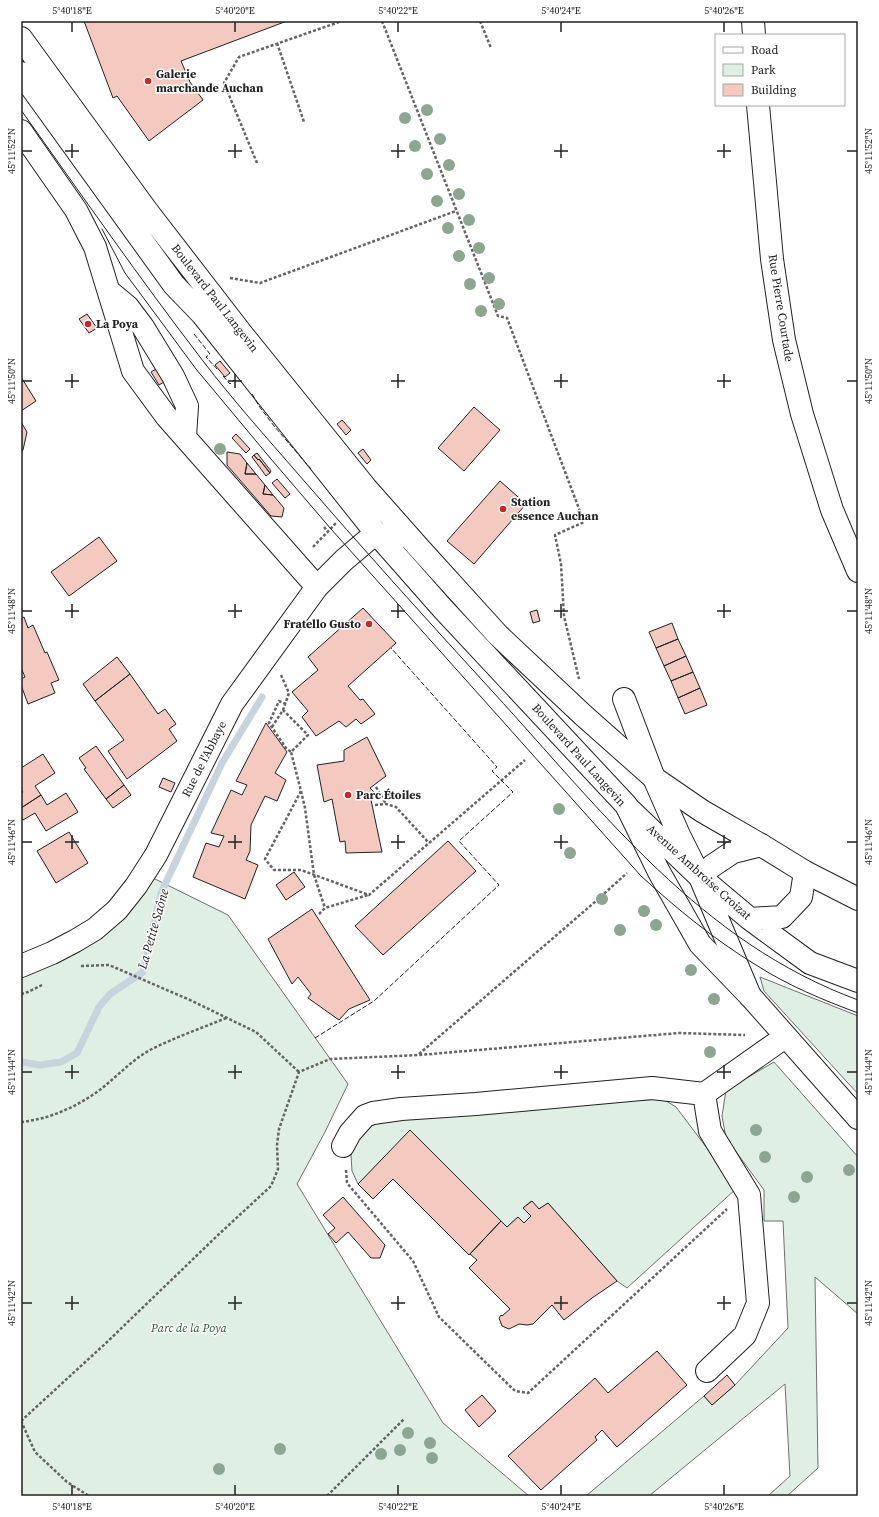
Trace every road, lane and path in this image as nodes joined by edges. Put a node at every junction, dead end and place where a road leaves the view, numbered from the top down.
1 (342, 21) edge
2 (382, 21) edge
3 (480, 21) edge
4 (753, 21) edge
5 (754, 34) edge
6 (21, 38) edge
7 (277, 43) junction
8 (491, 48) dead end
9 (21, 74) edge
10 (758, 106) edge
11 (304, 122) dead end
12 (25, 143) edge
13 (257, 163) dead end
14 (456, 211) junction
15 (229, 278) dead end
16 (110, 292) junction
17 (185, 437) junction
18 (324, 527) dead end
19 (328, 532) dead end
20 (376, 533) junction
21 (420, 549) junction
22 (858, 571) edge
23 (317, 587) junction
24 (577, 685) dead end
25 (624, 699) dead end
26 (284, 710) junction
27 (272, 726) junction
28 (291, 752) junction
29 (525, 760) dead end
30 (654, 778) junction
31 (376, 787) dead end
32 (300, 791) junction
33 (386, 804) junction
34 (375, 805) dead end
35 (626, 805) junction
36 (429, 844) junction
37 (762, 845) junction
38 (805, 872) junction
39 (627, 873) dead end
40 (314, 875) junction
41 (700, 877) junction
42 (368, 895) junction
43 (858, 899) edge
44 (325, 908) junction
45 (319, 914) dead end
46 (750, 919) junction
47 (109, 965) dead end
48 (21, 966) edge
49 (858, 981) edge
50 (751, 997) junction
51 (226, 1018) junction
52 (785, 1037) junction
53 (419, 1055) junction
54 (299, 1072) junction
55 (704, 1094) junction
56 (858, 1118) edge
57 (21, 1122) edge
58 (343, 1146) joint
59 (746, 1191) junction
60 (707, 1371) dead end
61 (404, 1419) dead end
62 (21, 1421) edge
63 (89, 1496) edge
64 (327, 1496) edge

1 - 7 path
2 - 14 path
3 - 8 path
4 - 5 street
6 - 21 street, Boulevard Paul Langevin
7 - 11 path
7 - 13 path
9 - 20 street, Boulevard Paul Langevin
10 - 22 street, Rue Pierre Courtade
12 - 16 street
14 - 15 path
14 - 24 path
16 - 17 street
16 - 17 street
17 - 23 street
18 - 19 path
20 - 21 street, Boulevard Paul Langevin
20 - 23 street, Rue de l'Abbaye
20 - 35 street, Boulevard Paul Langevin
21 - 30 street, Boulevard Paul Langevin
23 - 48 street, Rue de l'Abbaye
25 - 30 street, Boulevard Paul Langevin
26 - 27 path
26 - 27 path
26 - 28 path
27 - 28 path
28 - 32 path
29 - 36 path
30 - 37 street, Boulevard Paul Langevin
30 - 41 street, Boulevard Paul Langevin
31 - 33 path
32 - 40 path
32 - 40 path
33 - 34 path
33 - 36 path
35 - 41 street, Avenue Ambroise Croizat
35 - 50 street, Boulevard Paul Langevin
36 - 42 path
37 - 38 street, Boulevard Paul Langevin
37 - 41 street
38 - 43 street, Boulevard Paul Langevin
38 - 46 street
39 - 53 path
40 - 42 path
40 - 44 path
41 - 46 street, Avenue Ambroise Croizat
41 - 50 street, Boulevard Paul Langevin
42 - 44 path
44 - 45 path
46 - 49 street, Avenue Ambroise Croizat
47 - 51 path
50 - 52 street, Boulevard Paul Langevin
51 - 54 path
51 - 57 path
52 - 53 path
52 - 55 street
52 - 56 street, Boulevard Paul Langevin
53 - 54 path
54 - 62 path
55 - 58 street
55 - 59 street
58 - 59 path
59 - 60 street
61 - 64 path
62 - 63 path

